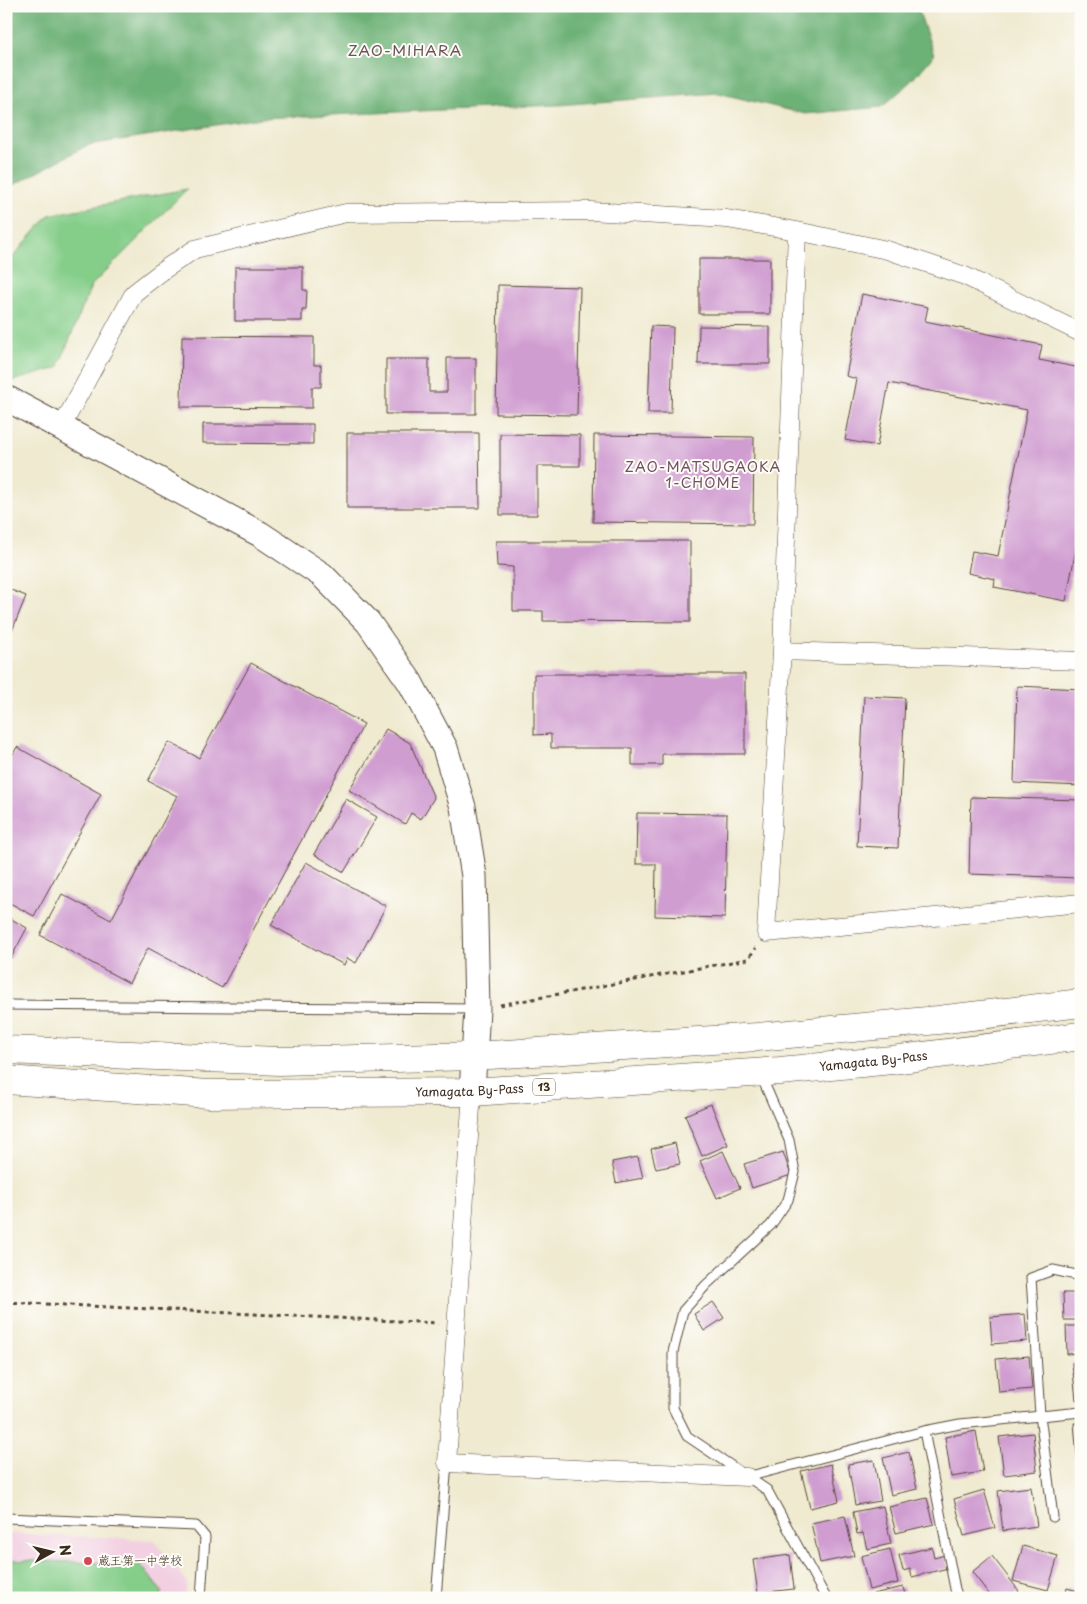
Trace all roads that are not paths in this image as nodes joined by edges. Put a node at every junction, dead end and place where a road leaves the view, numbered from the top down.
1 (797, 231) junction
2 (1081, 333) edge
3 (6, 398) edge
4 (61, 428) junction
5 (782, 651) junction
6 (1081, 661) edge
7 (1081, 903) edge
8 (1081, 1003) edge
9 (6, 1004) edge
10 (476, 1009) junction
11 (1081, 1036) edge
12 (6, 1050) edge
13 (475, 1056) junction
14 (760, 1073) junction
15 (6, 1080) edge
16 (472, 1092) junction
17 (1081, 1276) edge
18 (1081, 1412) edge
19 (1040, 1415) junction
20 (924, 1431) junction
21 (447, 1463) junction
22 (747, 1477) junction
23 (1053, 1517) dead end
24 (6, 1518) edge
25 (202, 1598) edge
26 (436, 1598) edge
27 (826, 1598) edge
28 (958, 1598) edge

1 - 2 street
1 - 4 street
1 - 5 street
3 - 4 street
4 - 10 street
5 - 6 street
5 - 7 street
8 - 13 highway
9 - 10 lane
10 - 13 street
11 - 14 highway, Yamagata By-Pass / 13
12 - 13 highway
13 - 16 street
14 - 16 highway, Yamagata By-Pass / 13
14 - 22 lane
15 - 16 highway, Yamagata By-Pass / 13
16 - 21 street
17 - 19 lane
18 - 19 lane
19 - 20 lane
19 - 23 lane
20 - 22 lane
20 - 28 lane
21 - 22 street
21 - 26 lane
22 - 27 lane
24 - 25 lane

